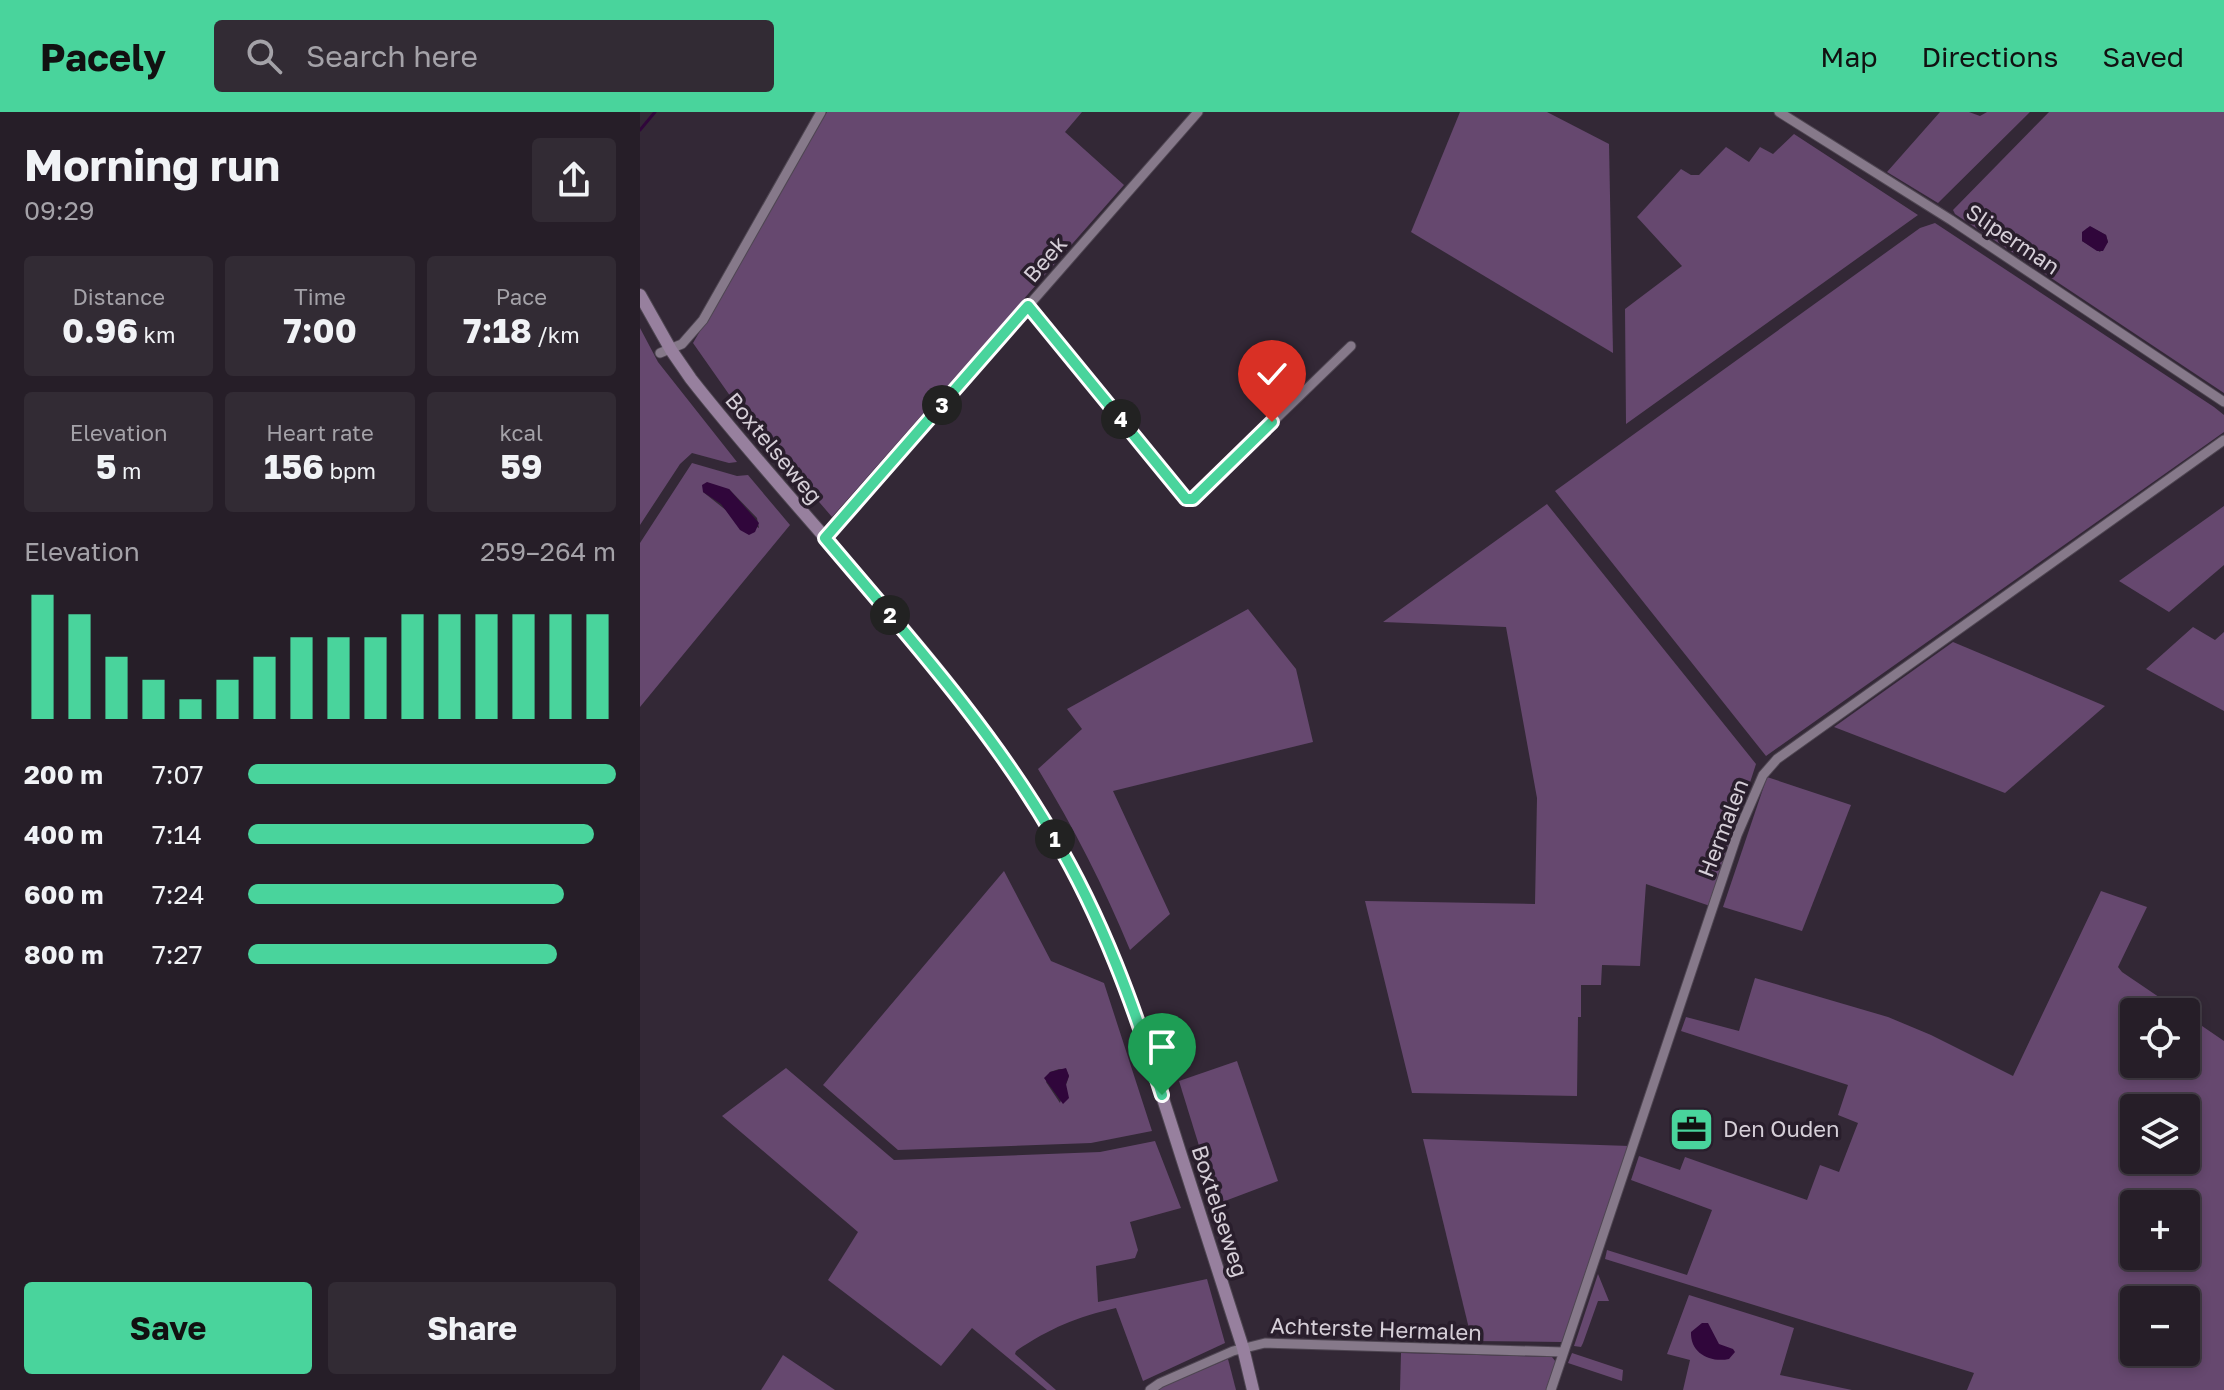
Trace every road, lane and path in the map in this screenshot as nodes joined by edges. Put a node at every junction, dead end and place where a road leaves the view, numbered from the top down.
1 (821, 112) edge
2 (1198, 112) edge
3 (1779, 112) edge
4 (640, 295) edge
5 (1028, 306) junction
6 (1351, 346) dead end
7 (665, 352) junction
8 (2224, 402) edge
9 (2224, 440) edge
10 (825, 538) junction
11 (1243, 1348) junction
12 (1563, 1352) junction
13 (1150, 1390) edge
14 (1253, 1390) edge
15 (1551, 1390) edge

1 - 7 street
2 - 5 street, Beek
3 - 8 street, Sliperman
4 - 7 main road, Boxtelseweg
5 - 6 street
5 - 10 street, Beek
7 - 10 main road, Boxtelseweg
9 - 12 street, Hermalen
10 - 11 main road, Boxtelseweg
11 - 12 street, Achterste Hermalen
11 - 13 street, Achterste Hermalen
11 - 14 main road, Boxtelseweg
12 - 15 street, Hermalen

